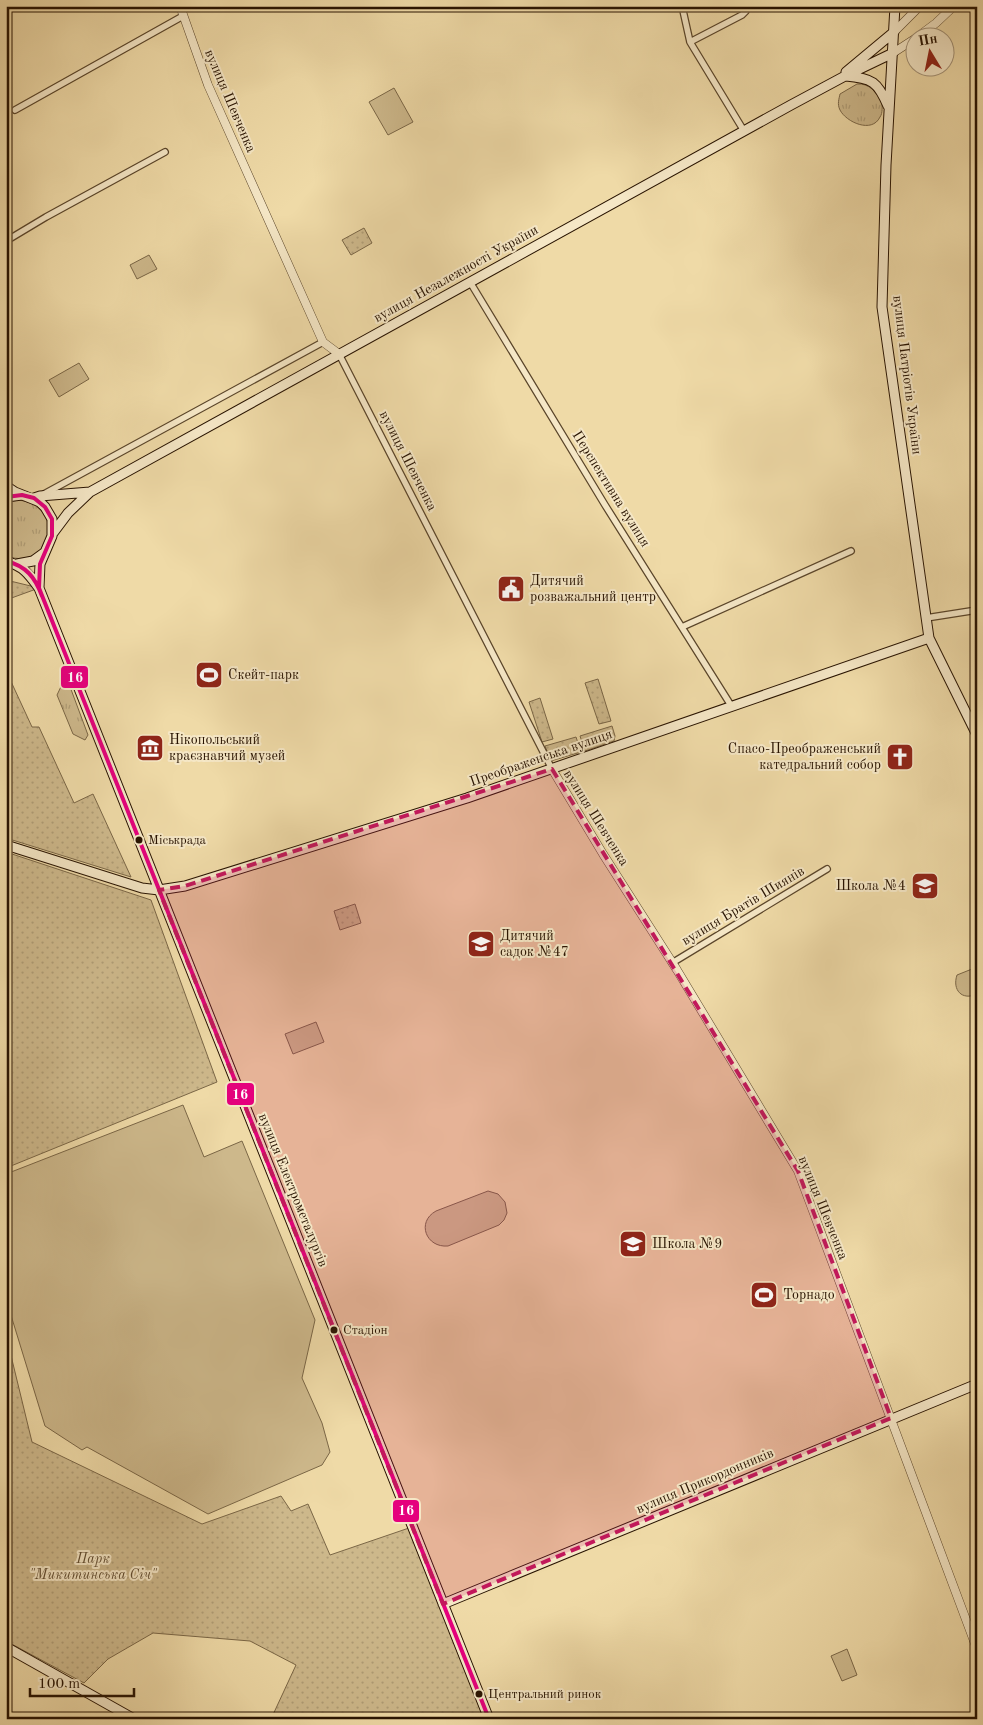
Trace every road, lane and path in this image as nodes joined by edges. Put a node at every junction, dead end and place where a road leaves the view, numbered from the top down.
1 (180, 6) edge
2 (682, 6) edge
3 (747, 6) edge
4 (895, 6) edge
5 (920, 6) edge
6 (954, 6) edge
7 (183, 16) junction
8 (929, 28) edge
9 (894, 32) junction
10 (690, 42) junction
11 (906, 45) edge
12 (893, 53) junction
13 (845, 76) junction
14 (836, 80) junction
15 (890, 108) junction
16 (15, 110) dead end
17 (744, 131) junction
18 (165, 152) dead end
19 (6, 241) edge
20 (470, 282) junction
21 (323, 342) junction
22 (339, 354) junction
23 (6, 486) edge
24 (90, 492) junction
25 (22, 495) junction
26 (6, 497) edge
27 (37, 497) junction
28 (53, 533) junction
29 (850, 551) dead end
30 (44, 553) junction
31 (6, 561) edge
32 (17, 564) junction
33 (39, 588) junction
34 (977, 610) edge
35 (926, 618) junction
36 (682, 627) junction
37 (929, 638) junction
38 (732, 707) junction
39 (977, 735) edge
40 (552, 769) junction
41 (6, 844) edge
42 (826, 869) dead end
43 (158, 890) junction
44 (672, 963) junction
45 (977, 1384) edge
46 (891, 1418) junction
47 (443, 1604) junction
48 (6, 1647) edge
49 (977, 1649) edge
50 (134, 1719) edge
51 (489, 1719) edge

1 - 7 street, вулиця Шевченка
2 - 10 street
3 - 10 street
4 - 9 main road, вулиця Патріотів України
5 - 9 street, вулиця Незалежності України
6 - 8 street, вулиця Незалежності України
7 - 16 street
7 - 21 street, вулиця Шевченка
9 - 12 main road, вулиця Патріотів України
9 - 14 main road, вулиця Незалежності України
10 - 17 street
11 - 12 street, вулиця Незалежності України
12 - 13 main road, вулиця Незалежності України
12 - 15 main road, вулиця Патріотів України
13 - 14 main road, вулиця Незалежності України
13 - 15 main road
14 - 17 main road, вулиця Незалежності України
15 - 35 main road, вулиця Патріотів України
17 - 20 main road, вулиця Незалежності України
18 - 19 street
20 - 22 main road, вулиця Незалежності України
20 - 36 street, Перспективна вулиця
21 - 22 street, вулиця Шевченка
21 - 27 street
22 - 24 main road, вулиця Незалежності України
22 - 40 street, вулиця Шевченка
23 - 25 main road
24 - 27 main road
24 - 28 main road, вулиця Електрометалургів
25 - 26 main road
25 - 27 main road
27 - 28 main road
28 - 30 main road, вулиця Електрометалургів
29 - 36 street
30 - 32 main road
30 - 33 main road, вулиця Електрометалургів
31 - 32 main road
32 - 33 main road, вулиця Електрометалургів
33 - 43 main road, вулиця Електрометалургів
34 - 35 street
35 - 37 main road, вулиця Патріотів України
36 - 38 street, Перспективна вулиця
37 - 38 main road, Преображенська вулиця
37 - 39 main road, вулиця Патріотів України
38 - 40 main road, Преображенська вулиця
40 - 43 main road, Преображенська вулиця
40 - 44 street, вулиця Шевченка
41 - 43 main road, Преображенська вулиця
42 - 44 street, вулиця Братів Шиянів
43 - 47 main road, вулиця Електрометалургів
44 - 46 street, вулиця Шевченка
45 - 46 main road, вулиця Прикордонників
46 - 47 main road, вулиця Прикордонників
46 - 49 street, вулиця Шевченка
47 - 51 main road, вулиця Електрометалургів
48 - 50 main road

